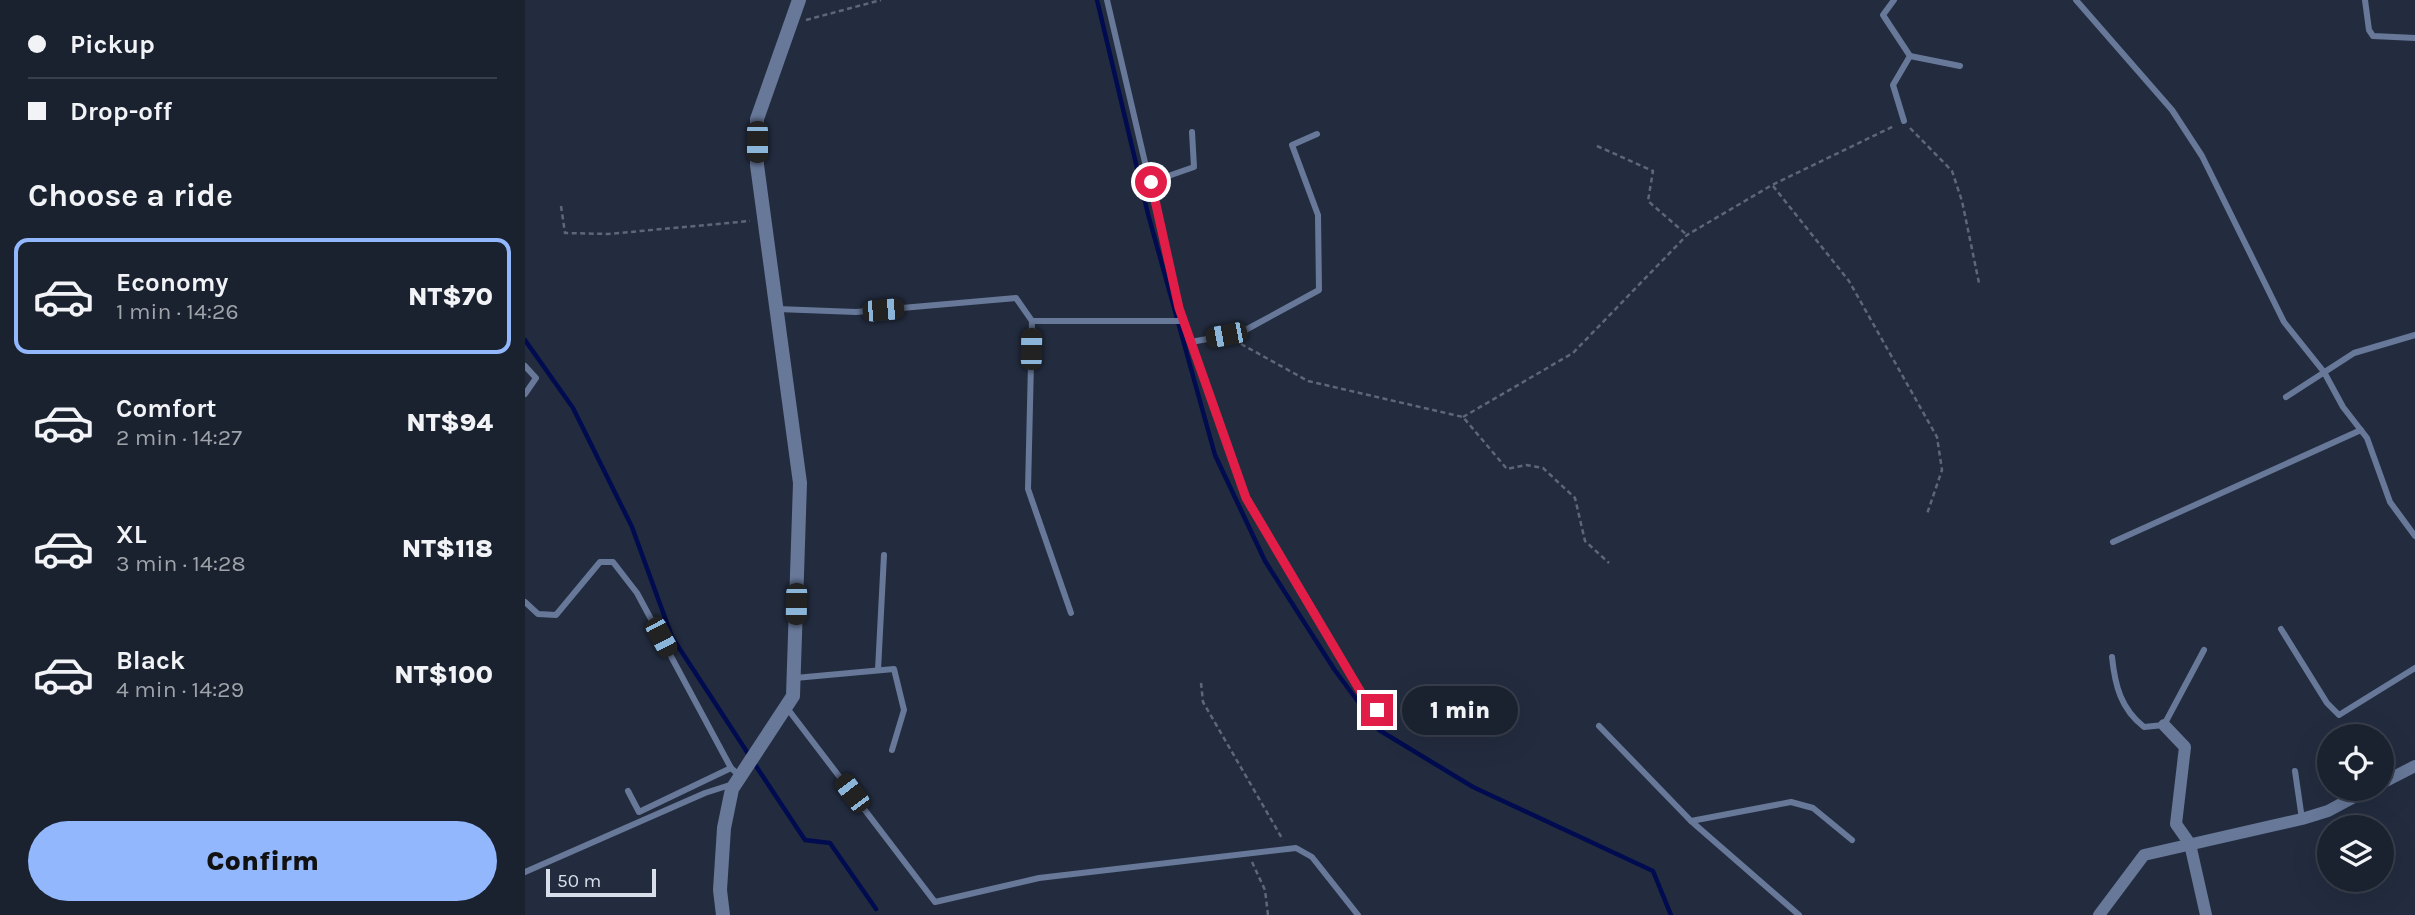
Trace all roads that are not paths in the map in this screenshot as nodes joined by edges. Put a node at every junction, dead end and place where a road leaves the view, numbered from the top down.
1 (799, 0) edge
2 (1107, 0) edge
3 (1894, 0) edge
4 (2076, 0) edge
5 (2365, 0) edge
6 (2415, 38) edge
7 (1910, 56) junction
8 (1960, 66) dead end
9 (1904, 121) road end
10 (1192, 132) dead end
11 (1317, 134) dead end
12 (1151, 182) junction
13 (777, 309) junction
14 (1032, 321) junction
15 (1184, 321) junction
16 (2415, 335) edge
17 (1191, 342) junction
18 (525, 366) edge
19 (2324, 372) junction
20 (525, 394) edge
21 (2286, 397) dead end
22 (2361, 430) junction
23 (2415, 536) edge
24 (2113, 542) dead end
25 (884, 555) dead end
26 (525, 602) edge
27 (1071, 613) dead end
28 (2281, 629) dead end
29 (2204, 650) dead end
30 (2112, 657) dead end
31 (2415, 668) edge
32 (878, 670) junction
33 (794, 678) junction
34 (786, 706) junction
35 (2164, 725) junction
36 (1599, 726) dead end
37 (1393, 727) dead end
38 (892, 750) dead end
39 (2415, 766) edge
40 (740, 770) junction
41 (2295, 771) dead end
42 (2394, 777) edge
43 (628, 791) dead end
44 (2347, 801) edge
45 (2302, 819) junction
46 (1691, 821) junction
47 (1852, 840) dead end
48 (2190, 844) junction
49 (525, 872) edge
50 (723, 915) edge
51 (1358, 915) edge
52 (1799, 915) edge
53 (2099, 915) edge
54 (2206, 915) edge

1 - 13 street
2 - 12 lane
3 - 7 lane
4 - 19 lane
5 - 6 lane
7 - 8 lane
7 - 9 lane
10 - 12 lane
11 - 17 lane
12 - 15 lane
13 - 14 lane
13 - 33 street
14 - 15 lane
14 - 27 lane
15 - 17 lane
16 - 19 lane
17 - 37 lane
18 - 20 lane
19 - 21 lane
19 - 22 lane
22 - 23 lane
22 - 24 lane
25 - 32 lane
26 - 40 lane
28 - 31 lane
29 - 35 lane
30 - 35 lane
32 - 33 lane
32 - 38 lane
33 - 34 street
34 - 40 street
34 - 51 lane
35 - 48 street
36 - 46 lane
39 - 42 street
40 - 43 lane
40 - 49 lane
40 - 50 street
41 - 45 lane
44 - 45 street
45 - 48 street
46 - 47 lane
46 - 52 lane
48 - 53 street
48 - 54 street

